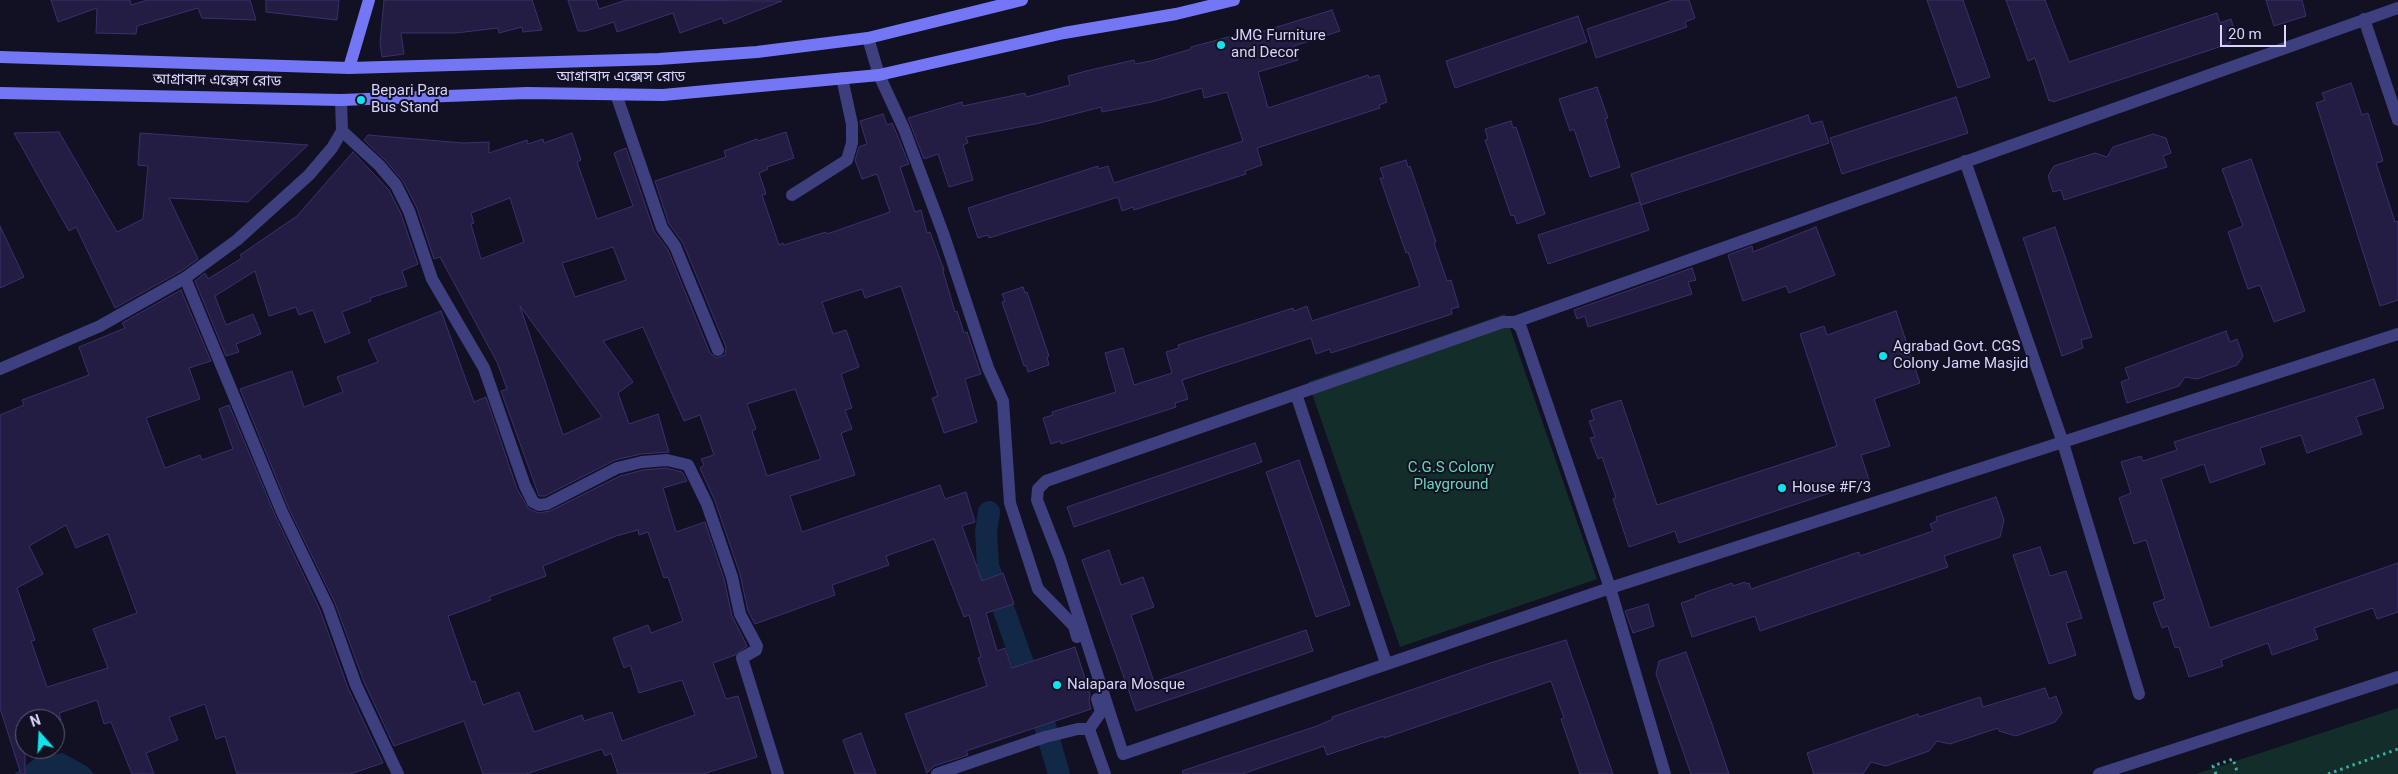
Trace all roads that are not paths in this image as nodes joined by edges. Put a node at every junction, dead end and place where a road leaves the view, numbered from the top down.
1 (369, 0) edge
2 (1022, 0) edge
3 (1234, 0) edge
4 (993, 3) edge
5 (2398, 8) edge
6 (2364, 19) junction
7 (868, 38) junction
8 (0, 57) edge
9 (349, 68) junction
10 (879, 75) junction
11 (842, 78) junction
12 (0, 93) edge
13 (616, 94) junction
14 (341, 100) junction
15 (2398, 120) edge
16 (342, 131) junction
17 (1965, 161) junction
18 (792, 195) dead end
19 (185, 278) junction
20 (1515, 322) junction
21 (2398, 334) edge
22 (718, 350) dead end
23 (0, 369) edge
24 (1296, 394) junction
25 (2063, 443) junction
26 (1610, 588) junction
27 (1386, 664) junction
28 (2398, 677) edge
29 (2139, 694) dead end
30 (1084, 729) junction
31 (398, 774) edge
32 (778, 774) edge
33 (937, 774) edge
34 (1105, 774) edge
35 (1666, 774) edge
36 (2099, 774) edge

1 - 9 main road
2 - 4 main road, আগ্রাবাদ এক্সেস রোড
3 - 10 main road, আগ্রাবাদ এক্সেস রোড
4 - 7 main road, আগ্রাবাদ এক্সেস রোড
5 - 6 street
6 - 15 street
6 - 17 street
7 - 9 main road, আগ্রাবাদ এক্সেস রোড
7 - 10 street
8 - 9 main road, আগ্রাবাদ এক্সেস রোড
10 - 11 main road, আগ্রাবাদ এক্সেস রোড
10 - 30 street
11 - 13 main road, আগ্রাবাদ এক্সেস রোড
11 - 18 street
12 - 14 main road, আগ্রাবাদ এক্সেস রোড
13 - 14 main road, আগ্রাবাদ এক্সেস রোড
13 - 22 street
14 - 16 street
16 - 19 street
16 - 32 street
17 - 20 street
17 - 25 street
19 - 23 street
19 - 31 street
20 - 24 street
20 - 26 street
21 - 25 street
24 - 27 street
24 - 27 street
25 - 26 street
25 - 29 street
26 - 27 street
26 - 35 street
28 - 36 street
30 - 33 street
30 - 34 street

